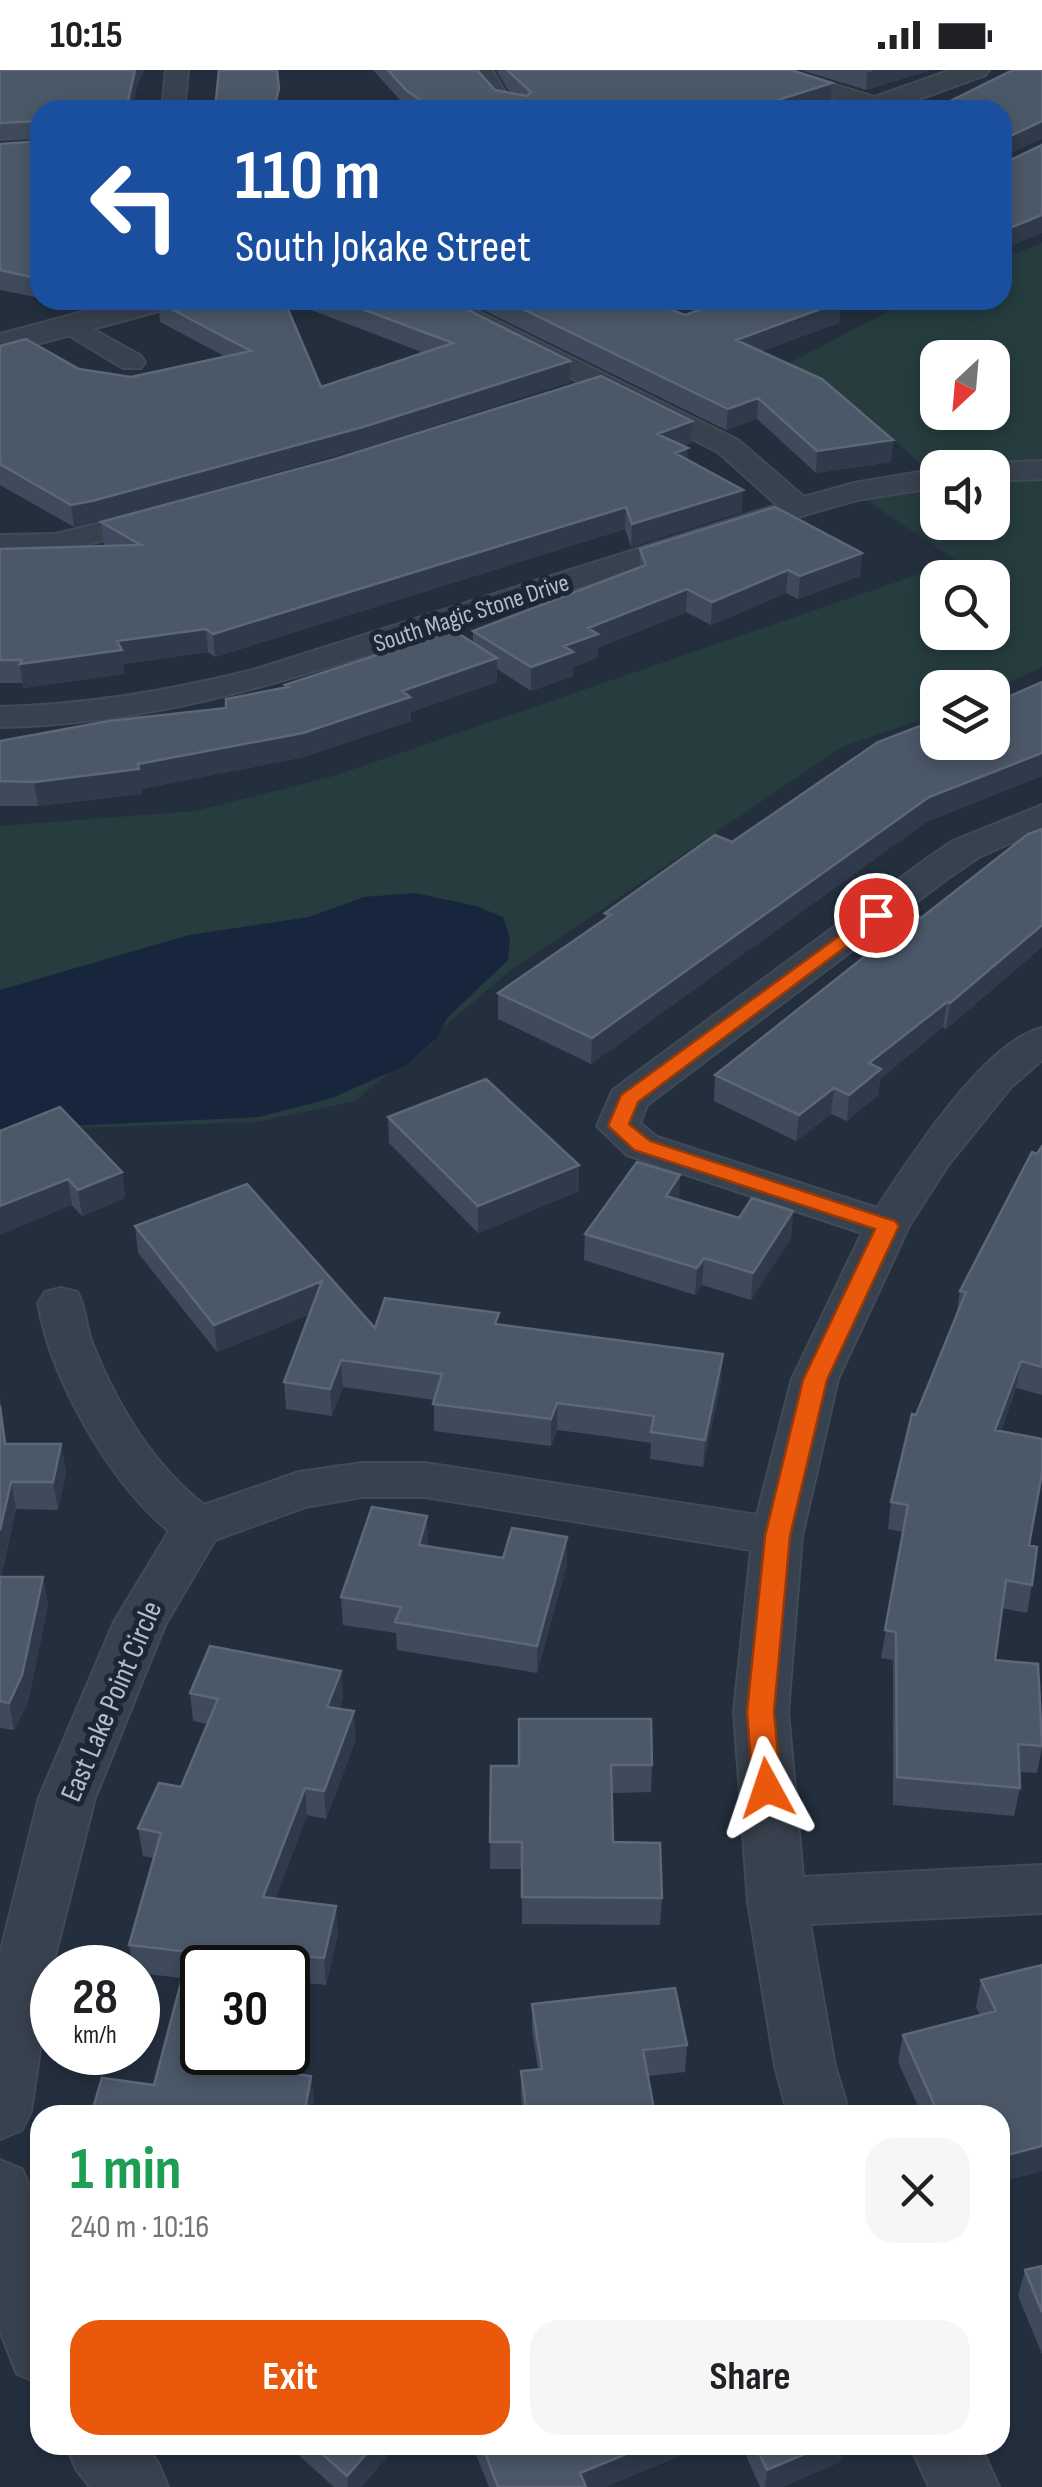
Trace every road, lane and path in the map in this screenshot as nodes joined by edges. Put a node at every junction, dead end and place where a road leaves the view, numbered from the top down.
1 (177, 70) edge
2 (482, 70) edge
3 (767, 70) edge
4 (976, 70) edge
5 (174, 100) edge
6 (503, 100) edge
7 (849, 100) edge
8 (893, 100) edge
9 (126, 310) edge
10 (455, 310) edge
11 (72, 325) junction
12 (0, 344) edge
13 (132, 362) dead end
14 (603, 384) junction
15 (568, 396) edge
16 (1042, 470) edge
17 (1010, 471) edge
18 (920, 481) edge
19 (800, 507) junction
20 (190, 509) edge
21 (0, 544) edge
22 (0, 717) edge
23 (1042, 816) edge
24 (1042, 1040) edge
25 (888, 1226) junction
26 (62, 1303) dead end
27 (197, 1527) junction
28 (778, 1536) junction
29 (1042, 1889) edge
30 (777, 1902) junction
31 (816, 2105) edge
32 (0, 2111) edge
33 (0, 2189) edge
34 (30, 2323) edge
35 (108, 2455) edge
36 (949, 2455) edge
37 (134, 2487) edge
38 (965, 2487) edge

1 - 5 street
2 - 6 street
3 - 7 street
4 - 8 street
9 - 11 street
10 - 14 street
11 - 12 street
11 - 13 street
14 - 15 street
14 - 19 street
16 - 17 street
18 - 19 street, South Magic Stone Drive
19 - 22 street, South Magic Stone Drive
20 - 21 street
23 - 25 street
24 - 25 street
25 - 28 street
26 - 27 street
27 - 28 street
27 - 32 street, East Lake Point Circle
28 - 30 street
29 - 30 street
30 - 31 street
33 - 34 street
35 - 37 street
36 - 38 street

